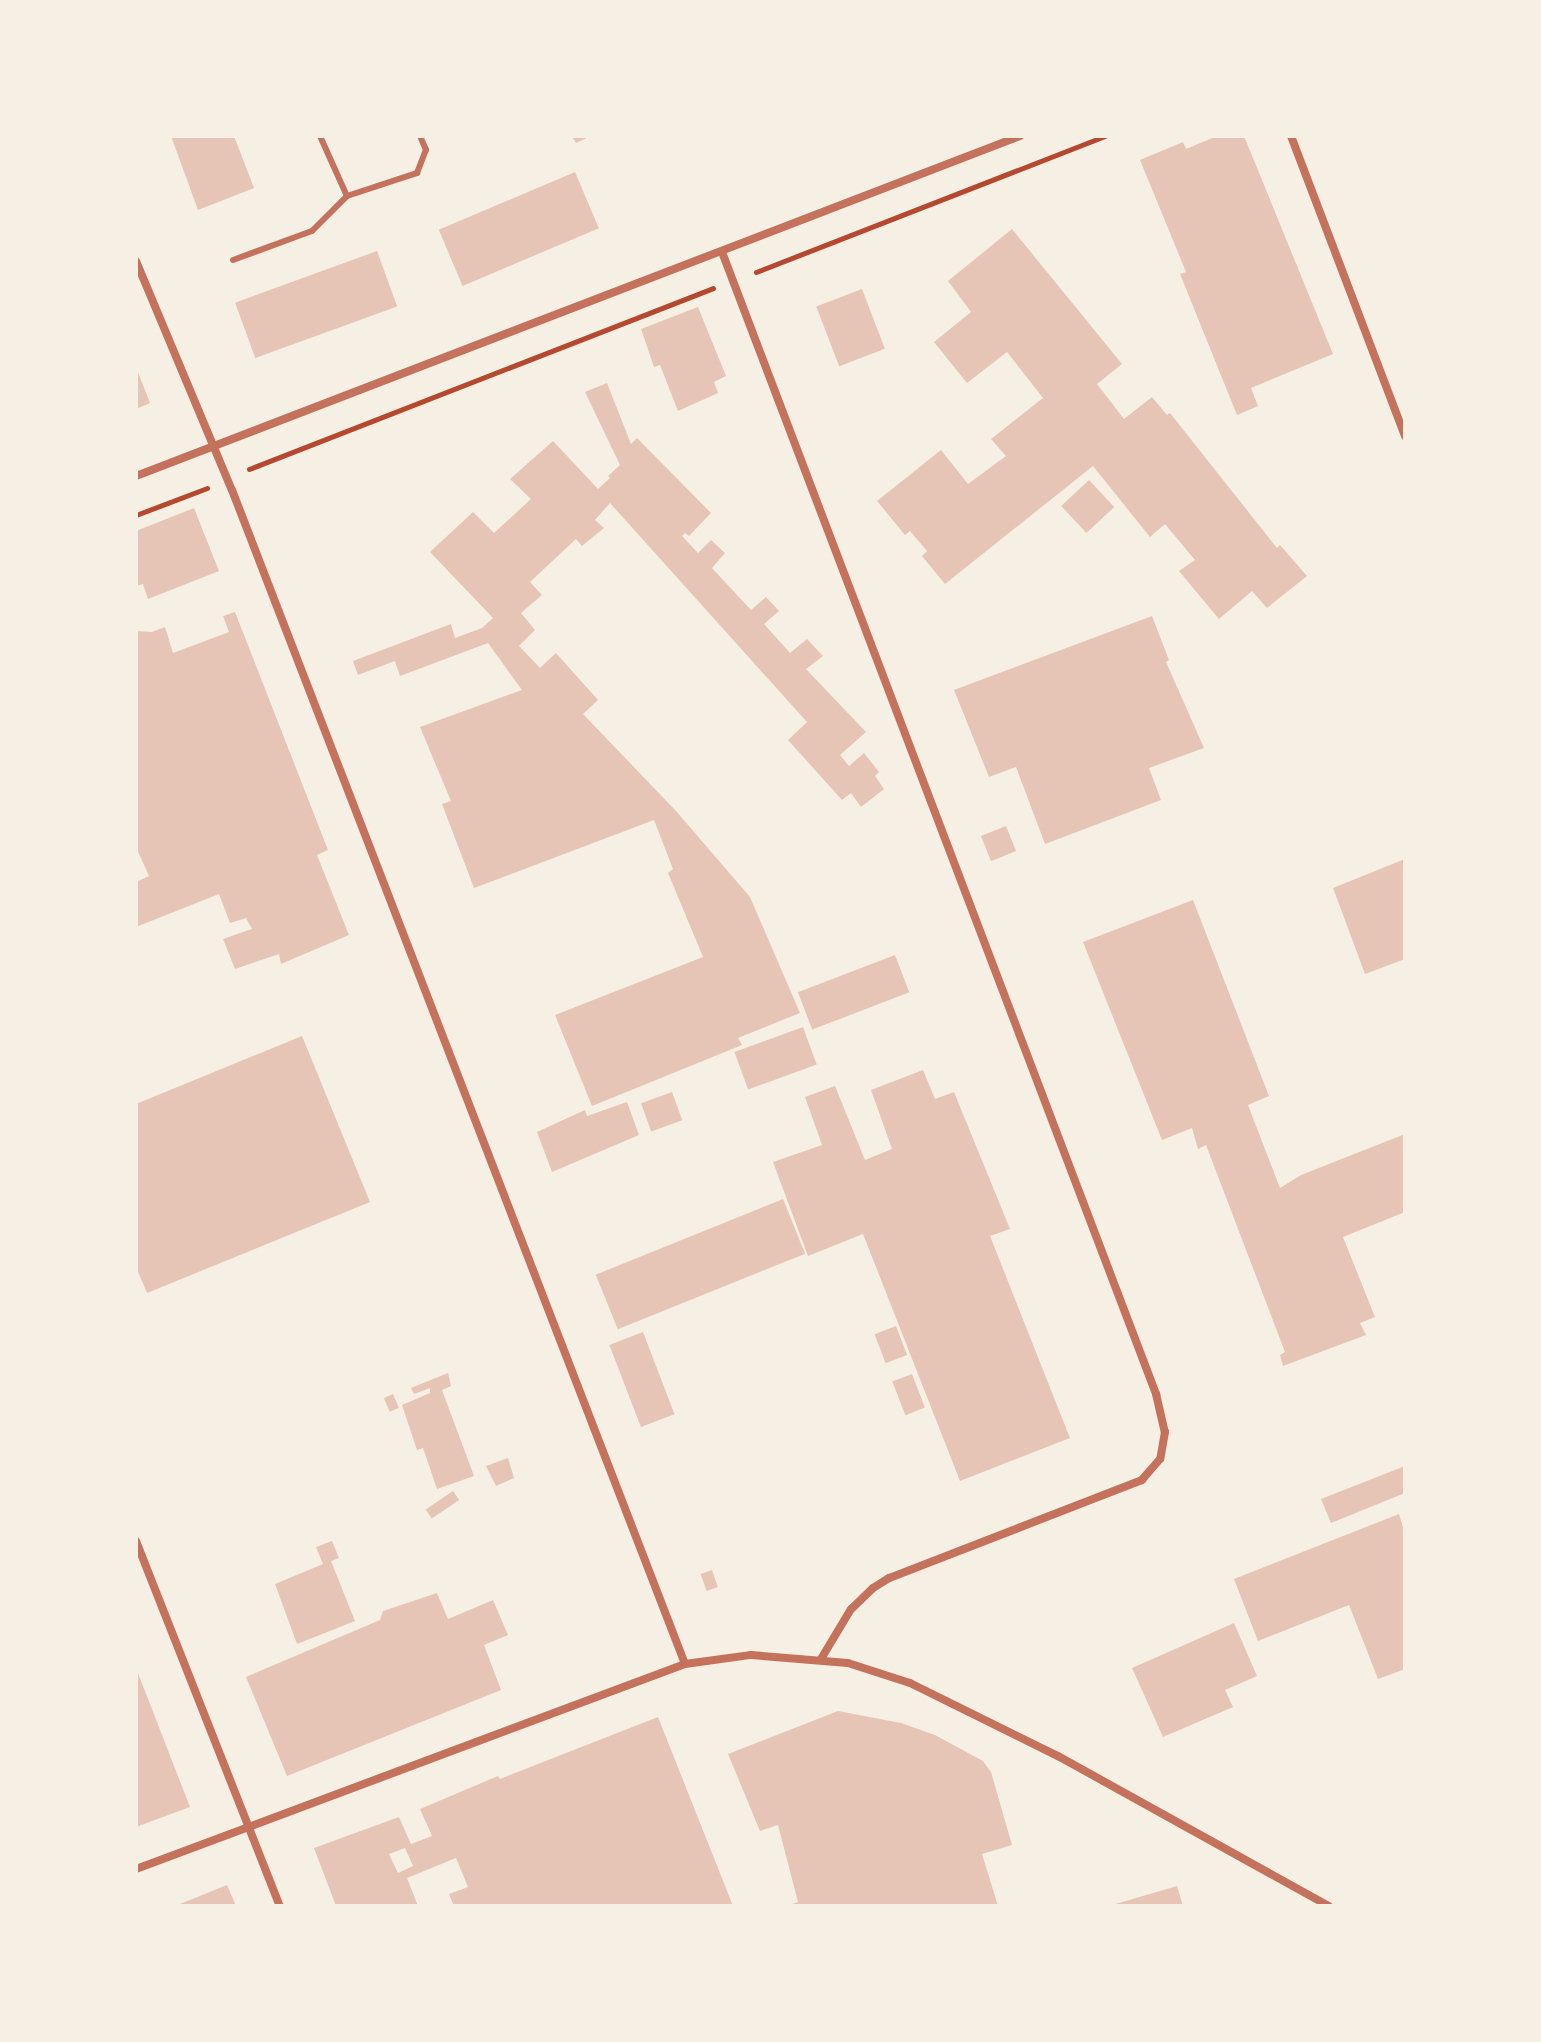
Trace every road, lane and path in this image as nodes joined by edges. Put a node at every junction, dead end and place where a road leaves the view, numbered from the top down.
1 (320, 136) edge
2 (420, 136) edge
3 (1020, 136) edge
4 (1105, 136) edge
5 (1291, 136) edge
6 (347, 196) junction
7 (722, 252) junction
8 (233, 260) dead end
9 (136, 261) edge
10 (733, 281) junction
11 (1405, 436) edge
12 (211, 447) junction
13 (136, 476) edge
14 (228, 480) junction
15 (136, 515) edge
16 (136, 1541) edge
17 (821, 1659) junction
18 (685, 1664) junction
19 (248, 1825) junction
20 (136, 1869) edge
21 (280, 1906) edge
22 (1329, 1906) edge

1 - 6 lane
2 - 6 lane
3 - 7 street
4 - 10 path
5 - 11 street
6 - 8 lane
7 - 10 street
7 - 12 street
9 - 12 street
10 - 14 path
10 - 17 street
12 - 13 street
12 - 14 street
14 - 15 path
14 - 18 street
16 - 19 street
17 - 18 street
17 - 22 street
18 - 19 street
19 - 20 street
19 - 21 street

